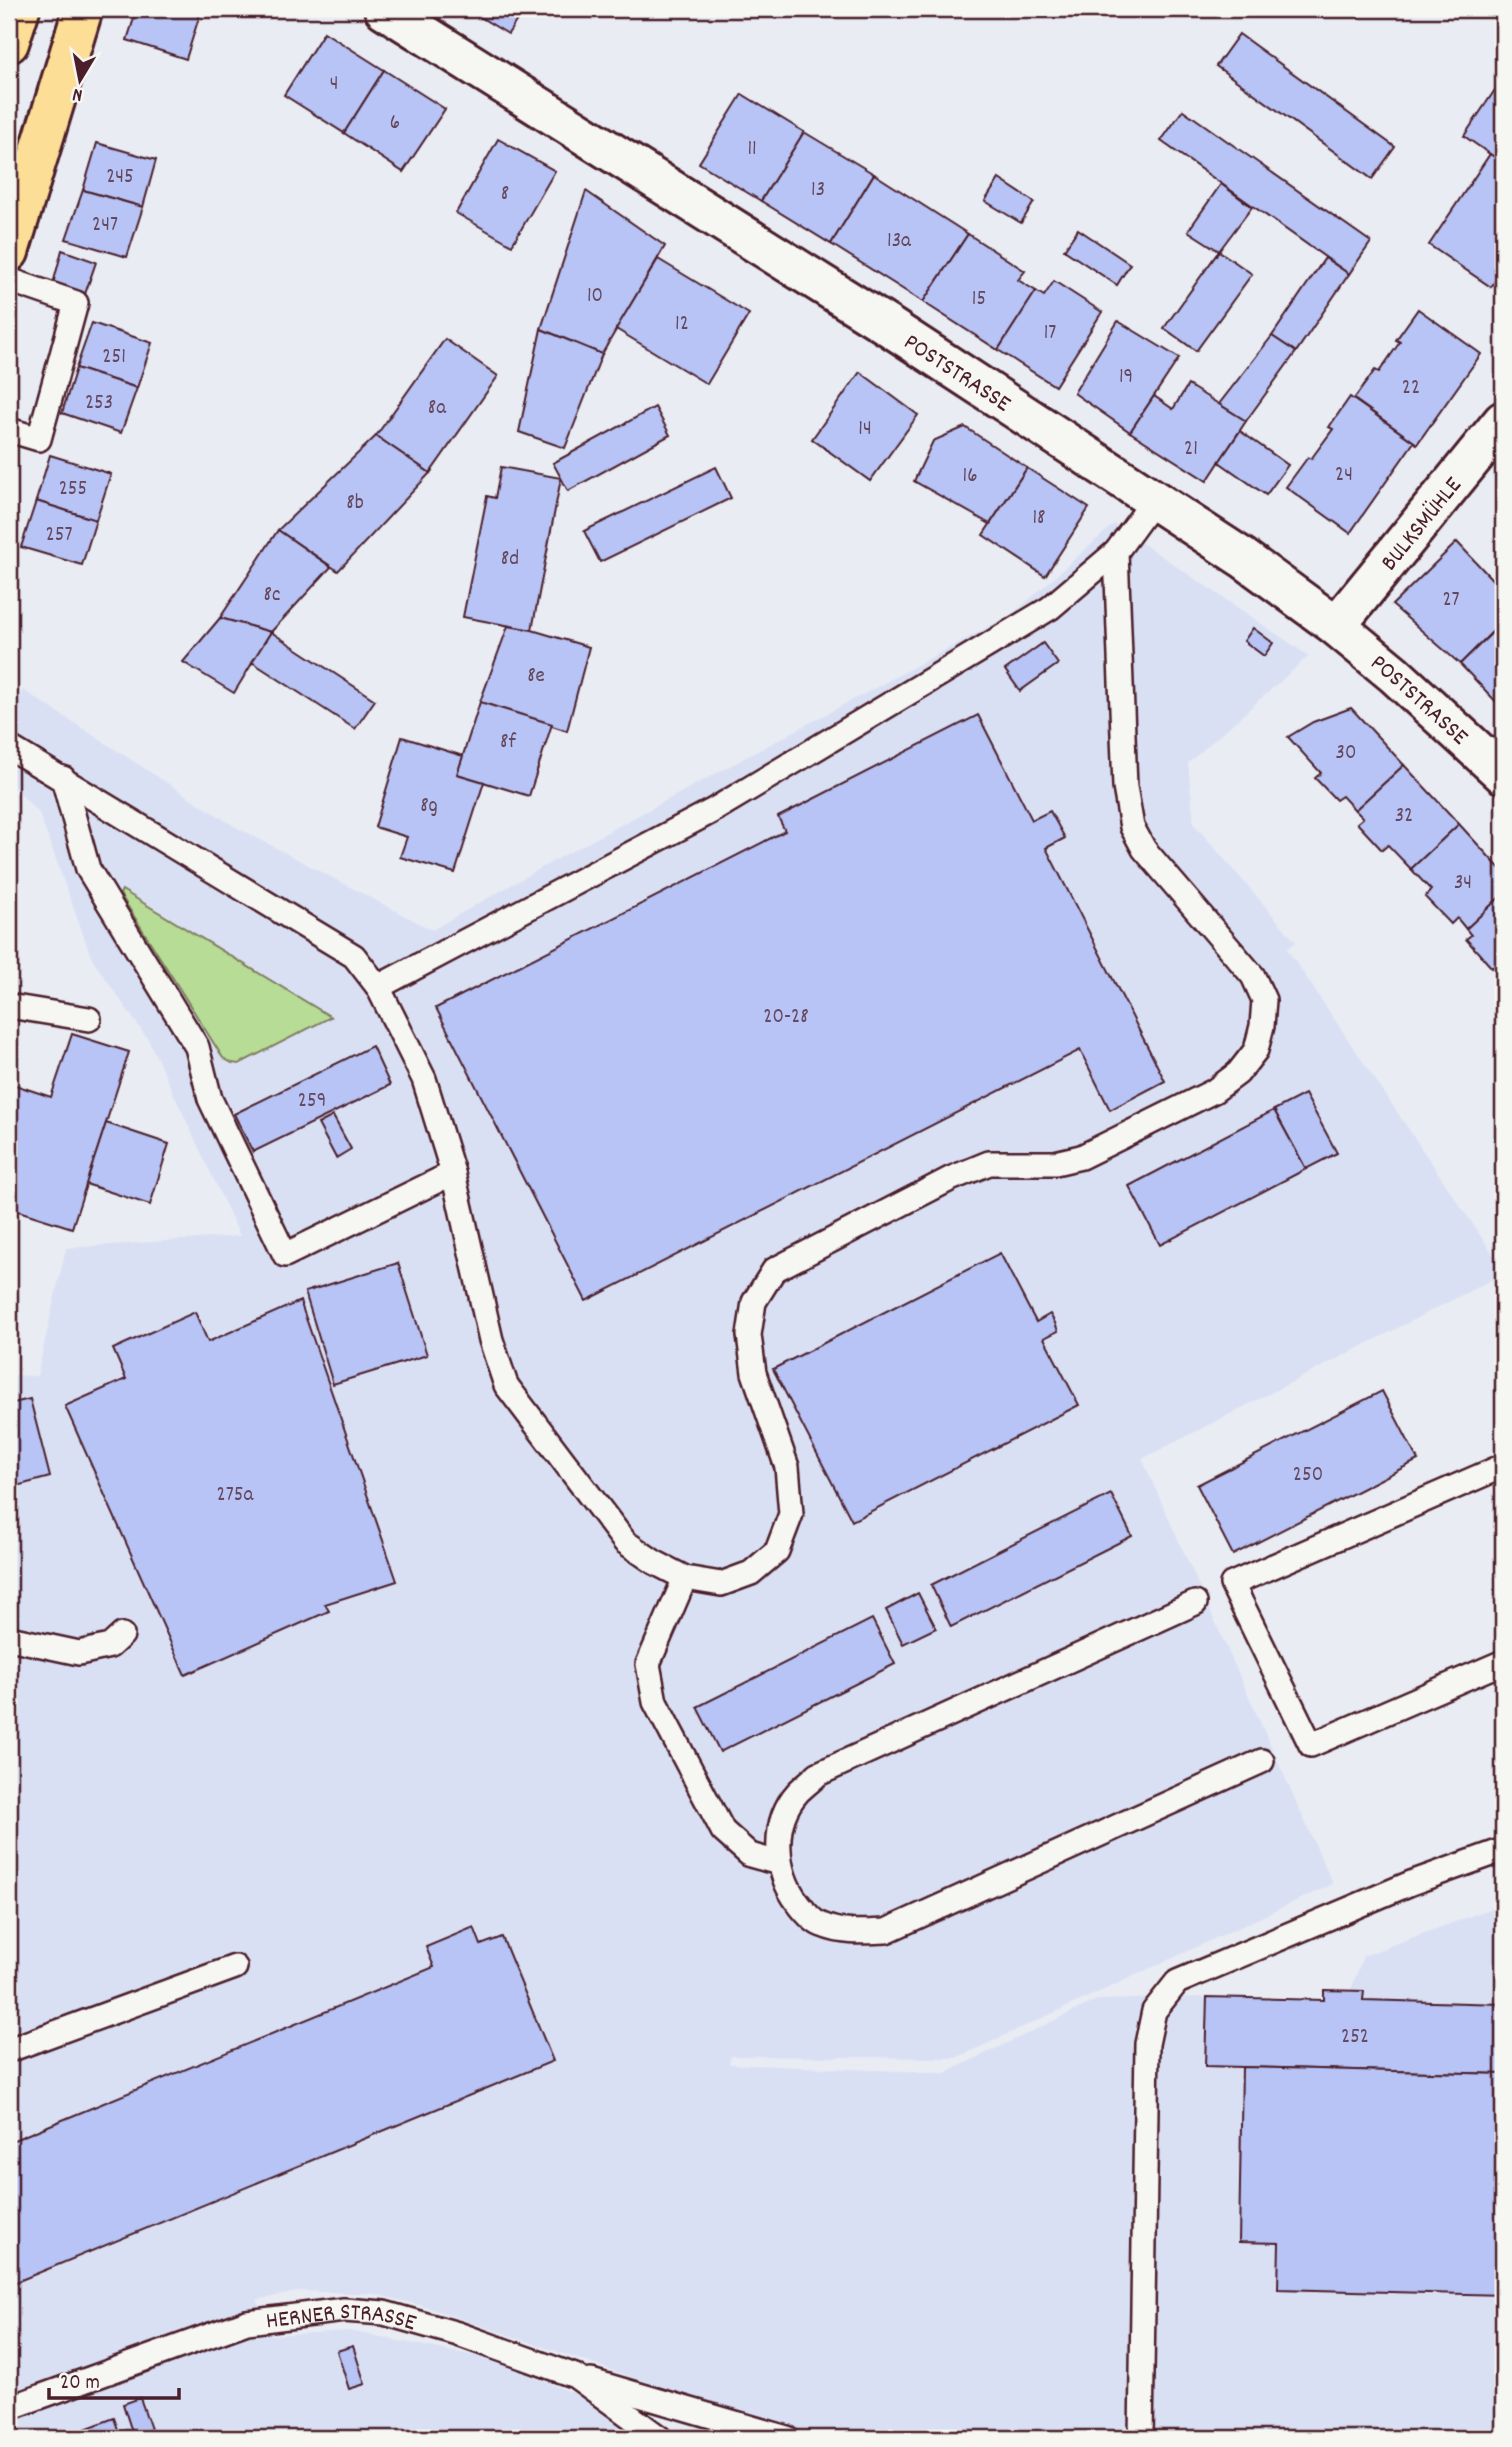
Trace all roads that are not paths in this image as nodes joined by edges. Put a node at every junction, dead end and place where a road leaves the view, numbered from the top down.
1 (20, 9) edge
2 (83, 9) edge
3 (384, 9) edge
4 (9, 43) edge
5 (9, 252) edge
6 (9, 280) edge
7 (1503, 421) edge
8 (9, 429) edge
9 (1154, 500) junction
10 (1116, 552) junction
11 (1336, 626) junction
12 (9, 747) edge
13 (1503, 774) edge
14 (63, 778) junction
15 (378, 987) junction
16 (9, 1006) edge
17 (89, 1019) dead end
18 (453, 1173) junction
19 (1503, 1466) edge
20 (685, 1578) junction
21 (1195, 1603) dead end
22 (122, 1635) dead end
23 (9, 1638) edge
24 (1503, 1662) edge
25 (1262, 1761) dead end
26 (1503, 1850) edge
27 (779, 1863) junction
28 (235, 1967) dead end
29 (9, 2050) edge
30 (575, 2376) junction
31 (9, 2408) edge
32 (660, 2438) edge
33 (787, 2438) edge
34 (1141, 2438) edge

1 - 4 main road
2 - 5 main road
3 - 9 street, POSTSTRASSE
6 - 8 lane
7 - 11 street, BULKSMÜHLE
9 - 10 lane
9 - 11 street, POSTSTRASSE
10 - 15 lane
10 - 20 lane
11 - 13 street, POSTSTRASSE
12 - 14 lane
14 - 15 lane
14 - 18 lane
15 - 18 lane
16 - 17 lane
18 - 20 lane
19 - 24 lane
20 - 27 lane
21 - 27 lane
22 - 23 lane
25 - 27 lane
26 - 34 lane
28 - 29 lane
30 - 31 lane, HERNER STRASSE
30 - 32 lane, HERNER STRASSE
30 - 33 lane

